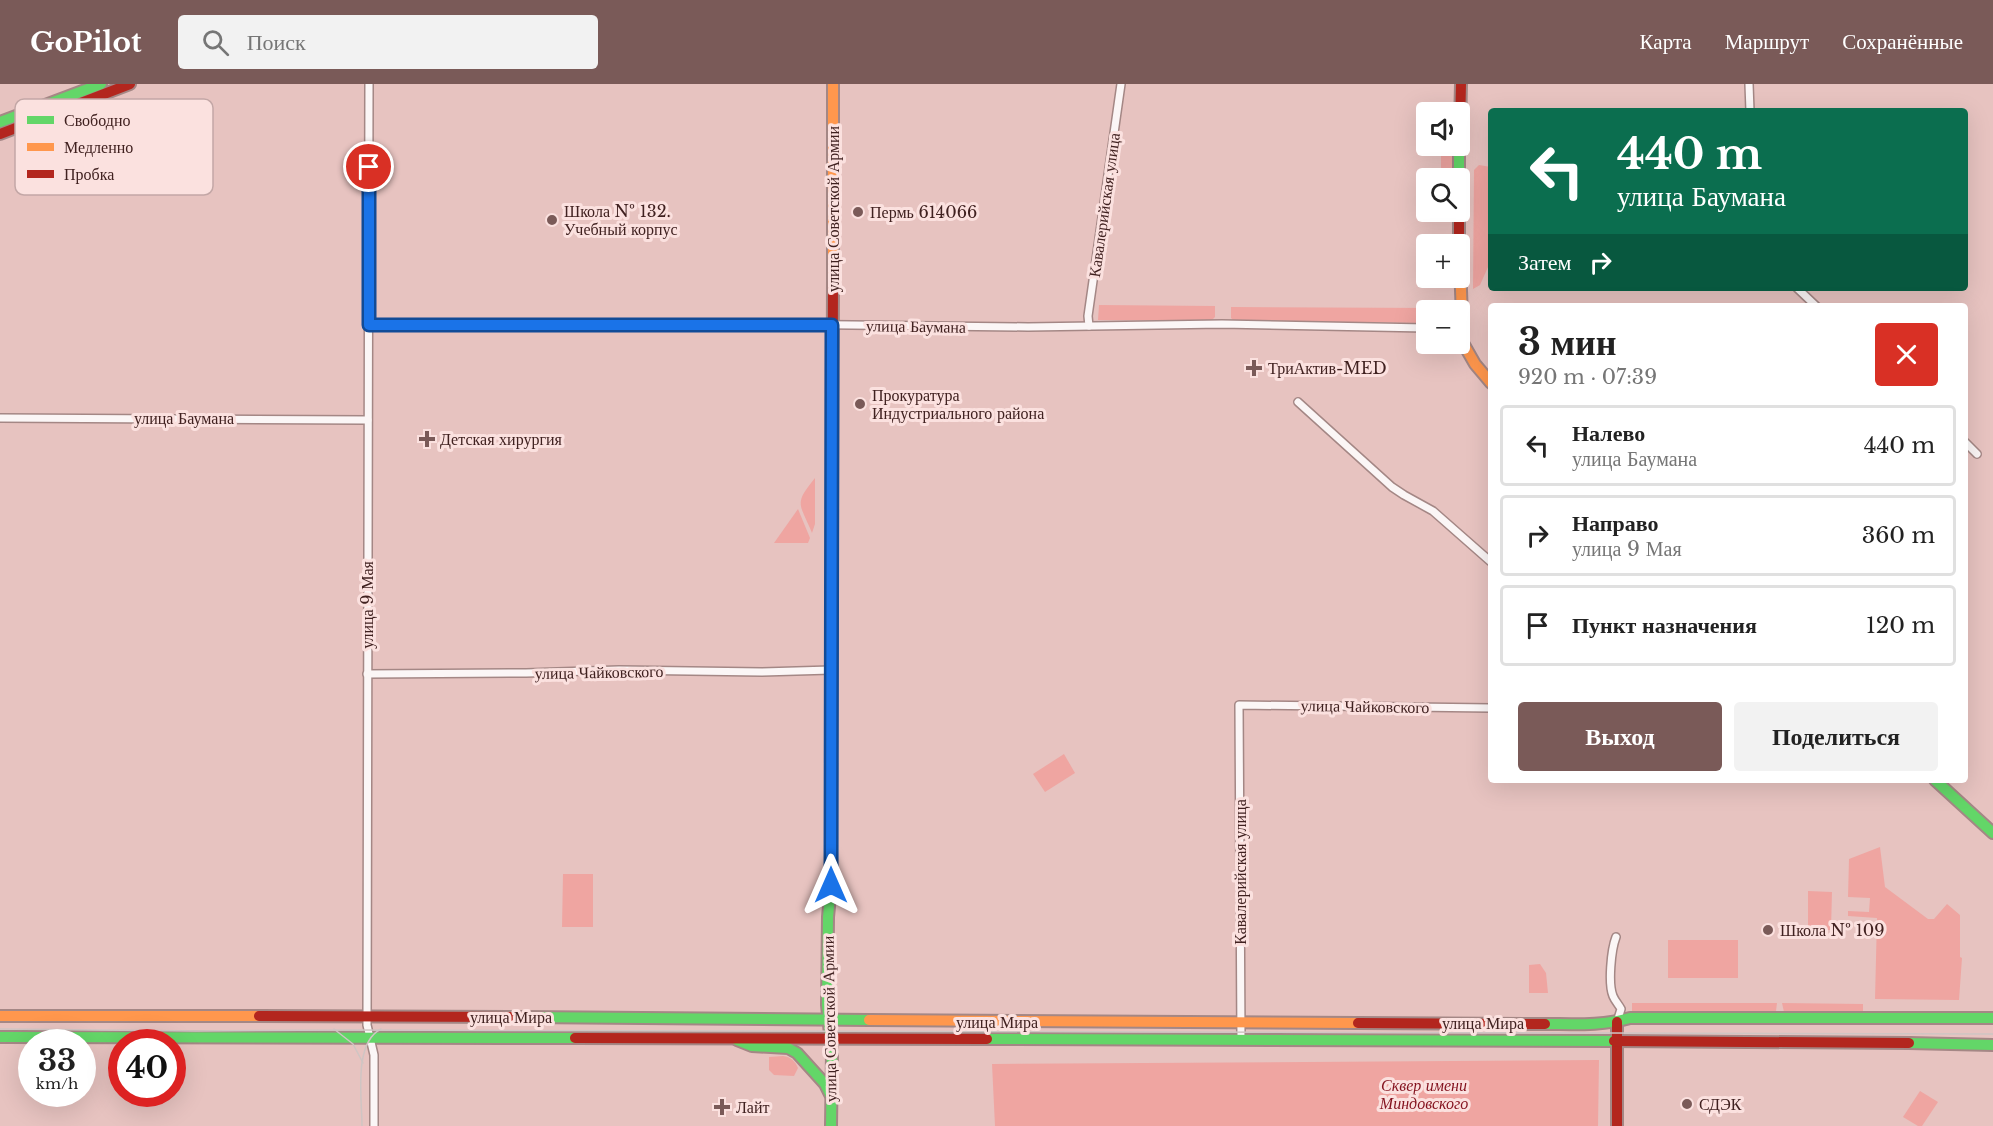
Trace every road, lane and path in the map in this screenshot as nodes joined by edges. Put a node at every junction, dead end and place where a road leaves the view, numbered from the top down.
1 (101, 84) edge
2 (130, 84) edge
3 (369, 84) edge
4 (833, 84) edge
5 (1121, 84) edge
6 (1461, 84) edge
7 (1749, 84) edge
8 (61, 99) edge
9 (91, 99) edge
10 (1461, 102) edge
11 (1750, 108) edge
12 (15, 116) edge
13 (0, 122) edge
14 (15, 128) edge
15 (0, 134) edge
16 (1800, 291) edge
17 (1813, 303) edge
18 (369, 325) junction
19 (832, 325) junction
20 (1089, 326) junction
21 (1416, 328) edge
22 (1468, 354) edge
23 (1488, 379) edge
24 (1299, 402) dead end
25 (0, 418) edge
26 (368, 420) junction
27 (1968, 445) edge
28 (1977, 454) dead end
29 (1488, 559) edge
30 (831, 670) junction
31 (367, 674) junction
32 (1239, 705) joint
33 (1488, 708) edge
34 (1938, 783) edge
35 (1993, 833) edge
36 (1616, 937) dead end
37 (0, 1016) edge
38 (367, 1017) junction
39 (1993, 1018) edge
40 (828, 1021) junction
41 (1617, 1022) junction
42 (1240, 1023) junction
43 (0, 1036) edge
44 (370, 1038) junction
45 (731, 1038) junction
46 (831, 1038) junction
47 (1240, 1039) junction
48 (1617, 1041) junction
49 (1993, 1045) edge
50 (831, 1095) junction
51 (374, 1126) edge
52 (831, 1126) edge
53 (1617, 1126) edge

1 - 8 main road
2 - 9 main road
3 - 18 street, улица 9 Мая
4 - 19 main road, улица Советской Армии
5 - 20 street, Кавалерийская улица
6 - 10 main road
7 - 11 street
12 - 13 main road
14 - 15 main road
16 - 17 street
18 - 19 street, улица Баумана
18 - 26 street, улица 9 Мая
19 - 20 street, улица Баумана
19 - 30 main road, улица Советской Армии
20 - 21 street, улица Баумана
22 - 23 main road
24 - 29 street
25 - 26 street, улица Баумана
26 - 31 street, улица 9 Мая
27 - 28 street
30 - 31 street, улица Чайковского
30 - 40 main road, улица Советской Армии
31 - 38 street, улица 9 Мая
32 - 33 street, улица Чайковского
32 - 42 street, Кавалерийская улица
34 - 35 main road
36 - 41 street
37 - 38 main road, улица Мира
38 - 40 main road, улица Мира
38 - 44 street, улица 9 Мая
39 - 41 main road, улица Мира
40 - 42 main road, улица Мира
40 - 46 main road, улица Советской Армии
41 - 42 main road, улица Мира
41 - 48 main road
42 - 47 street, Кавалерийская улица
43 - 44 main road, улица Мира
44 - 45 main road, улица Мира
44 - 51 street, улица 9 Мая
45 - 46 main road, улица Мира
45 - 50 main road
46 - 47 main road, улица Мира
46 - 50 main road, улица Советской Армии
47 - 48 main road, улица Мира
48 - 49 main road, улица Мира
48 - 53 main road
50 - 52 main road, улица Советской Армии

